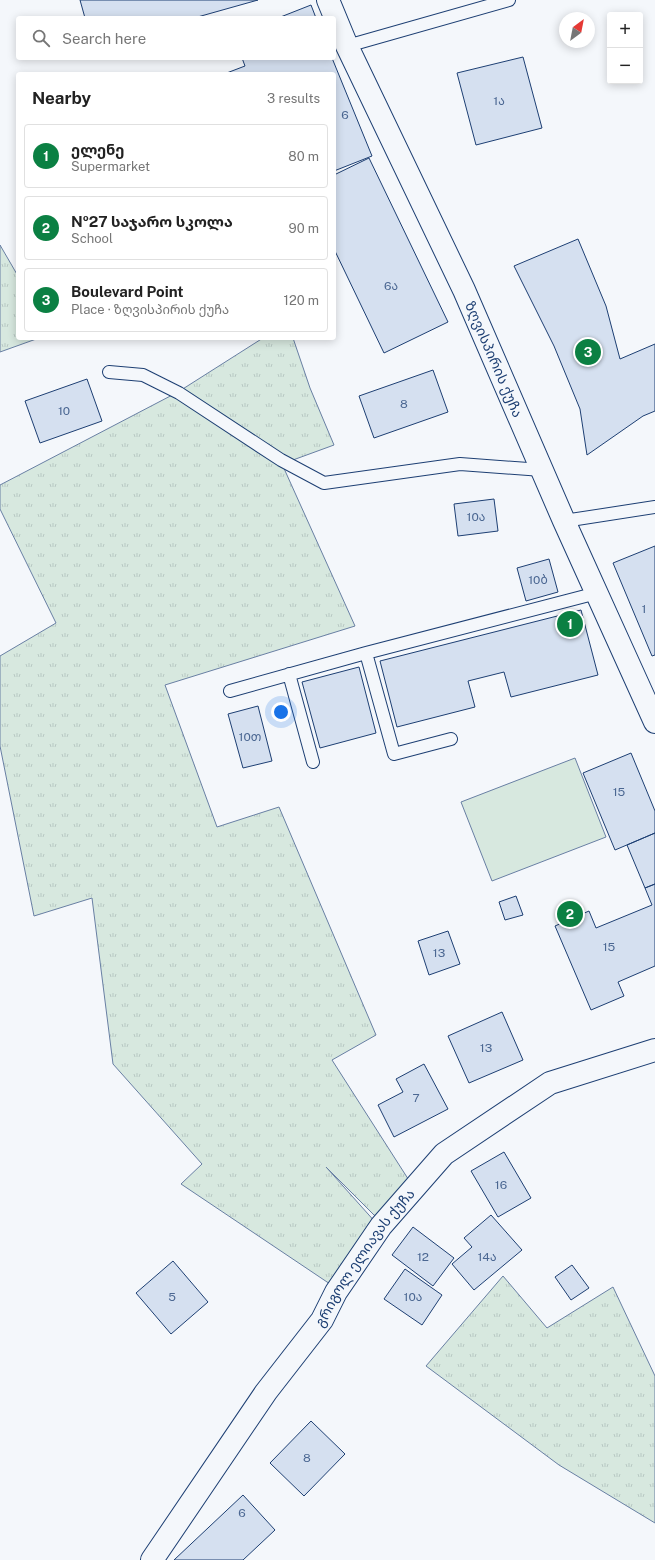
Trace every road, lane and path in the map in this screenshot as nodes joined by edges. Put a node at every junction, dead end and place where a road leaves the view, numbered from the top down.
1 (328, 0) edge
2 (509, 0) edge
3 (335, 16) edge
4 (336, 19) edge
5 (347, 46) junction
6 (109, 372) dead end
7 (542, 470) junction
8 (655, 507) edge
9 (564, 521) junction
10 (597, 593) junction
11 (366, 653) junction
12 (289, 674) junction
13 (230, 691) dead end
14 (655, 722) edge
15 (451, 739) dead end
16 (313, 762) dead end
17 (655, 1050) edge
18 (152, 1560) edge

1 - 3 street, ზღვისპირის ქუჩა
2 - 5 lane
4 - 5 street, ზღვისპირის ქუჩა
5 - 7 street, ზღვისპირის ქუჩა
6 - 7 lane
7 - 9 street, ზღვისპირის ქუჩა
8 - 9 lane
9 - 10 street, ზღვისპირის ქუჩა
10 - 11 lane
10 - 14 street, ზღვისპირის ქუჩა
11 - 12 lane
11 - 15 lane
12 - 13 lane
12 - 16 lane
17 - 18 street, გრიგოლ ელიავას ქუჩა

